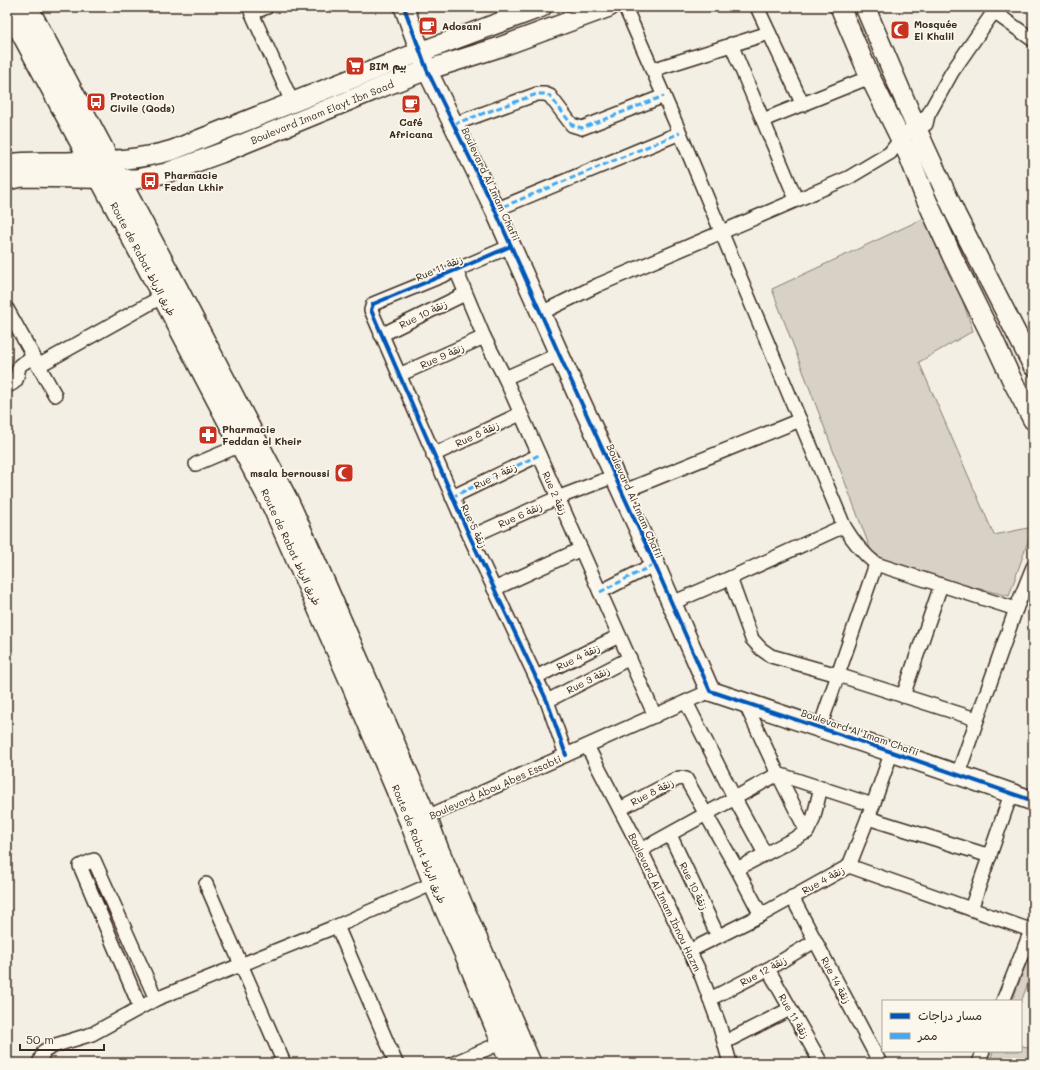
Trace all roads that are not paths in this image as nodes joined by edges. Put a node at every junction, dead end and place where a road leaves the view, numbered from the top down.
1 (8, 7) edge
2 (27, 7) edge
3 (267, 7) edge
4 (404, 7) edge
5 (542, 7) edge
6 (610, 7) edge
7 (625, 7) edge
8 (757, 7) edge
9 (840, 7) edge
10 (865, 7) edge
11 (250, 10) edge
12 (996, 10) edge
13 (769, 33) junction
14 (1033, 40) edge
15 (731, 44) junction
16 (420, 52) junction
17 (427, 70) junction
18 (652, 70) junction
19 (870, 77) junction
20 (664, 96) junction
21 (292, 102) junction
22 (803, 105) junction
23 (763, 120) junction
24 (922, 120) junction
25 (454, 124) junction
26 (680, 133) junction
27 (923, 143) junction
28 (900, 150) junction
29 (100, 161) junction
30 (7, 164) edge
31 (110, 179) junction
32 (7, 180) edge
33 (796, 200) junction
34 (495, 210) junction
35 (722, 232) junction
36 (511, 246) junction
37 (456, 270) junction
38 (465, 294) junction
39 (163, 296) junction
40 (373, 304) joint
41 (7, 309) edge
42 (541, 313) junction
43 (381, 335) junction
44 (484, 337) junction
45 (559, 354) junction
46 (36, 361) junction
47 (1033, 366) edge
48 (399, 375) junction
49 (505, 378) junction
50 (7, 386) edge
51 (56, 395) dead end
52 (520, 414) junction
53 (800, 420) junction
54 (1033, 420) edge
55 (241, 445) junction
56 (433, 454) junction
57 (539, 455) junction
58 (196, 464) dead end
59 (618, 484) junction
60 (452, 496) junction
61 (557, 498) junction
62 (844, 526) junction
63 (470, 537) junction
64 (581, 549) junction
65 (655, 564) junction
66 (876, 564) junction
67 (1033, 567) edge
68 (730, 578) junction
69 (940, 585) junction
70 (494, 589) junction
71 (600, 592) junction
72 (672, 603) junction
73 (1016, 609) junction
74 (619, 636) junction
75 (630, 658) junction
76 (838, 675) junction
77 (536, 678) junction
78 (710, 691) junction
79 (903, 696) junction
80 (547, 701) junction
81 (686, 702) junction
82 (745, 703) junction
83 (655, 716) junction
84 (976, 720) junction
85 (820, 727) junction
86 (587, 746) junction
87 (892, 751) junction
88 (566, 755) junction
89 (778, 774) junction
90 (958, 774) junction
91 (821, 787) junction
92 (1012, 794) junction
93 (734, 797) junction
94 (1033, 801) edge
95 (873, 805) junction
96 (620, 809) junction
97 (706, 815) junction
98 (868, 818) junction
99 (419, 820) junction
100 (807, 832) junction
101 (670, 835) junction
102 (641, 850) junction
103 (765, 854) junction
104 (990, 856) junction
105 (849, 866) junction
106 (737, 869) junction
107 (434, 883) junction
108 (206, 884) dead end
109 (792, 897) junction
110 (971, 909) junction
111 (761, 915) junction
112 (121, 920) junction
113 (337, 926) junction
114 (106, 927) junction
115 (1032, 929) edge
116 (718, 936) junction
117 (815, 941) junction
118 (689, 951) junction
119 (242, 964) junction
120 (768, 969) junction
121 (156, 999) junction
122 (710, 999) junction
123 (1003, 1000) edge
124 (140, 1007) junction
125 (790, 1009) junction
126 (503, 1042) junction
127 (725, 1042) junction
128 (984, 1052) edge
129 (875, 1061) edge
130 (39, 1063) edge
131 (284, 1063) edge
132 (396, 1063) edge
133 (454, 1063) edge
134 (512, 1063) edge
135 (530, 1063) edge
136 (730, 1063) edge
137 (821, 1063) edge
138 (979, 1063) edge

1 - 29 main road, Route de Rabat طريق الرباط
2 - 29 main road, Route de Rabat طريق الرباط
3 - 11 street
4 - 16 street, Boulevard Al Imam Chafii
5 - 16 street, Boulevard Imam Elayt Ibn Saad
6 - 17 street, Boulevard Imam Elayt Ibn Saad
7 - 18 street
8 - 13 street
9 - 19 street
10 - 24 street
11 - 21 street
12 - 14 street
12 - 24 street
13 - 15 street
13 - 22 street
15 - 18 street
15 - 23 street
16 - 17 street, Boulevard Al Imam Chafii
16 - 21 street, Boulevard Imam Elayt Ibn Saad
17 - 25 street, Boulevard Al Imam Chafii
17 - 31 street, Boulevard Imam Elayt Ibn Saad
18 - 20 street
19 - 22 street
19 - 28 street
20 - 25 street
20 - 26 street
21 - 29 street, Boulevard Imam Elayt Ibn Saad
22 - 23 street
23 - 33 street
24 - 27 street
24 - 28 street
25 - 34 street, Boulevard Al Imam Chafii
26 - 34 street
26 - 35 street
27 - 28 street
27 - 47 street
28 - 33 street
28 - 54 street
29 - 30 street, Boulevard Imam Elayt Ibn Saad
29 - 31 main road, Route de Rabat طريق الرباط
31 - 32 street, Boulevard Imam Elayt Ibn Saad
31 - 39 main road, Route de Rabat طريق الرباط
31 - 99 main road, Route de Rabat طريق الرباط
33 - 35 street
34 - 36 street, Boulevard Al Imam Chafii
35 - 42 street
35 - 53 street
36 - 37 street, Rue 11 زنقة
36 - 42 street, Boulevard Al Imam Chafii
37 - 38 street, Rue 2 زنقة
37 - 40 street, Rue 11 زنقة
38 - 43 street, Rue 10 زنقة
38 - 44 street, Rue 2 زنقة
39 - 46 street
39 - 55 main road, Route de Rabat طريق الرباط
40 - 43 street, Rue 5 زنقة
41 - 46 street
42 - 45 street, Boulevard Al Imam Chafii
43 - 48 street, Rue 5 زنقة
44 - 48 street, Rue 9 زنقة
44 - 49 street, Rue 2 زنقة
45 - 49 street
45 - 59 street, Boulevard Al Imam Chafii
46 - 50 street
46 - 51 street
48 - 56 street, Rue 5 زنقة
49 - 52 street, Rue 2 زنقة
52 - 56 street, Rue 8 زنقة
52 - 57 street, Rue 2 زنقة
53 - 59 street, Rue 6 زنقة
53 - 62 street
55 - 58 street
55 - 99 main road, Route de Rabat طريق الرباط
56 - 60 street, Rue 5 زنقة
57 - 60 street, Rue 7 زنقة
57 - 61 street, Rue 2 زنقة
59 - 61 street, Rue 6 زنقة
59 - 65 street, Boulevard Al Imam Chafii
60 - 63 street, Rue 5 زنقة
61 - 63 street, Rue 6 زنقة
61 - 64 street, Rue 2 زنقة
62 - 66 street
62 - 68 street
63 - 70 street, Rue 5 زنقة
64 - 70 street
64 - 71 street, Rue 2 زنقة
65 - 71 street
65 - 72 street, Boulevard Al Imam Chafii
66 - 69 street
66 - 76 street
67 - 73 street
68 - 72 street
68 - 76 street
69 - 73 street
69 - 79 street
70 - 77 street, Rue 5 زنقة
71 - 74 street, Rue 2 زنقة
72 - 78 street, Boulevard Al Imam Chafii
73 - 84 street
74 - 75 street, Rue 2 زنقة
74 - 77 street, Rue 4 زنقة
75 - 80 street, Rue 3 زنقة
75 - 83 street, Rue 2 زنقة
76 - 79 street
76 - 85 street
77 - 80 street, Rue 5 زنقة
78 - 81 street, Boulevard Abou Abes Essabti
78 - 82 street, Boulevard Al Imam Chafii
79 - 84 street
80 - 88 street, Rue 5 زنقة
81 - 83 street, Boulevard Abou Abes Essabti
81 - 93 street
82 - 85 street, Boulevard Al Imam Chafii
82 - 89 street
83 - 86 street, Boulevard Abou Abes Essabti
84 - 90 street
85 - 87 street, Boulevard Al Imam Chafii
86 - 88 street, Boulevard Abou Abes Essabti
86 - 96 street, Boulevard Al Imam Ibnou Hazm
87 - 90 street, Boulevard Al Imam Chafii
87 - 95 street, Rue 4 زنقة
88 - 99 street, Boulevard Abou Abes Essabti
89 - 91 street
89 - 93 street
89 - 100 street
90 - 92 street, Boulevard Al Imam Chafii
91 - 95 street
91 - 100 street
92 - 94 street, Boulevard Al Imam Chafii
92 - 104 street
93 - 97 street
93 - 103 street
95 - 98 street, Rue 4 زنقة
96 - 97 street, Rue 8 زنقة
96 - 102 street, Boulevard Al Imam Ibnou Hazm
97 - 101 street
97 - 106 street
98 - 104 street
98 - 105 street, Rue 4 زنقة
99 - 107 main road, Route de Rabat طريق الرباط
99 - 135 main road, Route de Rabat طريق الرباط
100 - 103 street
101 - 102 street
101 - 116 street, Rue 10 زنقة
102 - 118 street, Boulevard Al Imam Ibnou Hazm
103 - 106 street
104 - 110 street
105 - 109 street, Rue 4 زنقة
105 - 110 street
106 - 111 street
107 - 113 street
107 - 126 main road, Route de Rabat طريق الرباط
108 - 119 street
109 - 111 street, Rue 4 زنقة
109 - 117 street, Rue 14 زنقة
110 - 115 street
111 - 116 street, Rue 4 زنقة
112 - 114 street
112 - 114 street
112 - 121 street
113 - 119 street
113 - 132 street
114 - 124 street
115 - 123 street
116 - 118 street, Rue 4 زنقة
117 - 120 street, Rue 12 زنقة
117 - 129 street, Rue 14 زنقة
118 - 122 street, Boulevard Al Imam Ibnou Hazm
119 - 121 street
119 - 131 street
120 - 122 street, Rue 12 زنقة
120 - 125 street, Rue 11 زنقة
121 - 124 street
122 - 127 street, Boulevard Al Imam Ibnou Hazm
124 - 130 street
125 - 127 street
125 - 137 street, Rue 11 زنقة
126 - 133 street
126 - 134 main road, Route de Rabat طريق الرباط
127 - 136 street, Boulevard Al Imam Ibnou Hazm
128 - 138 street

